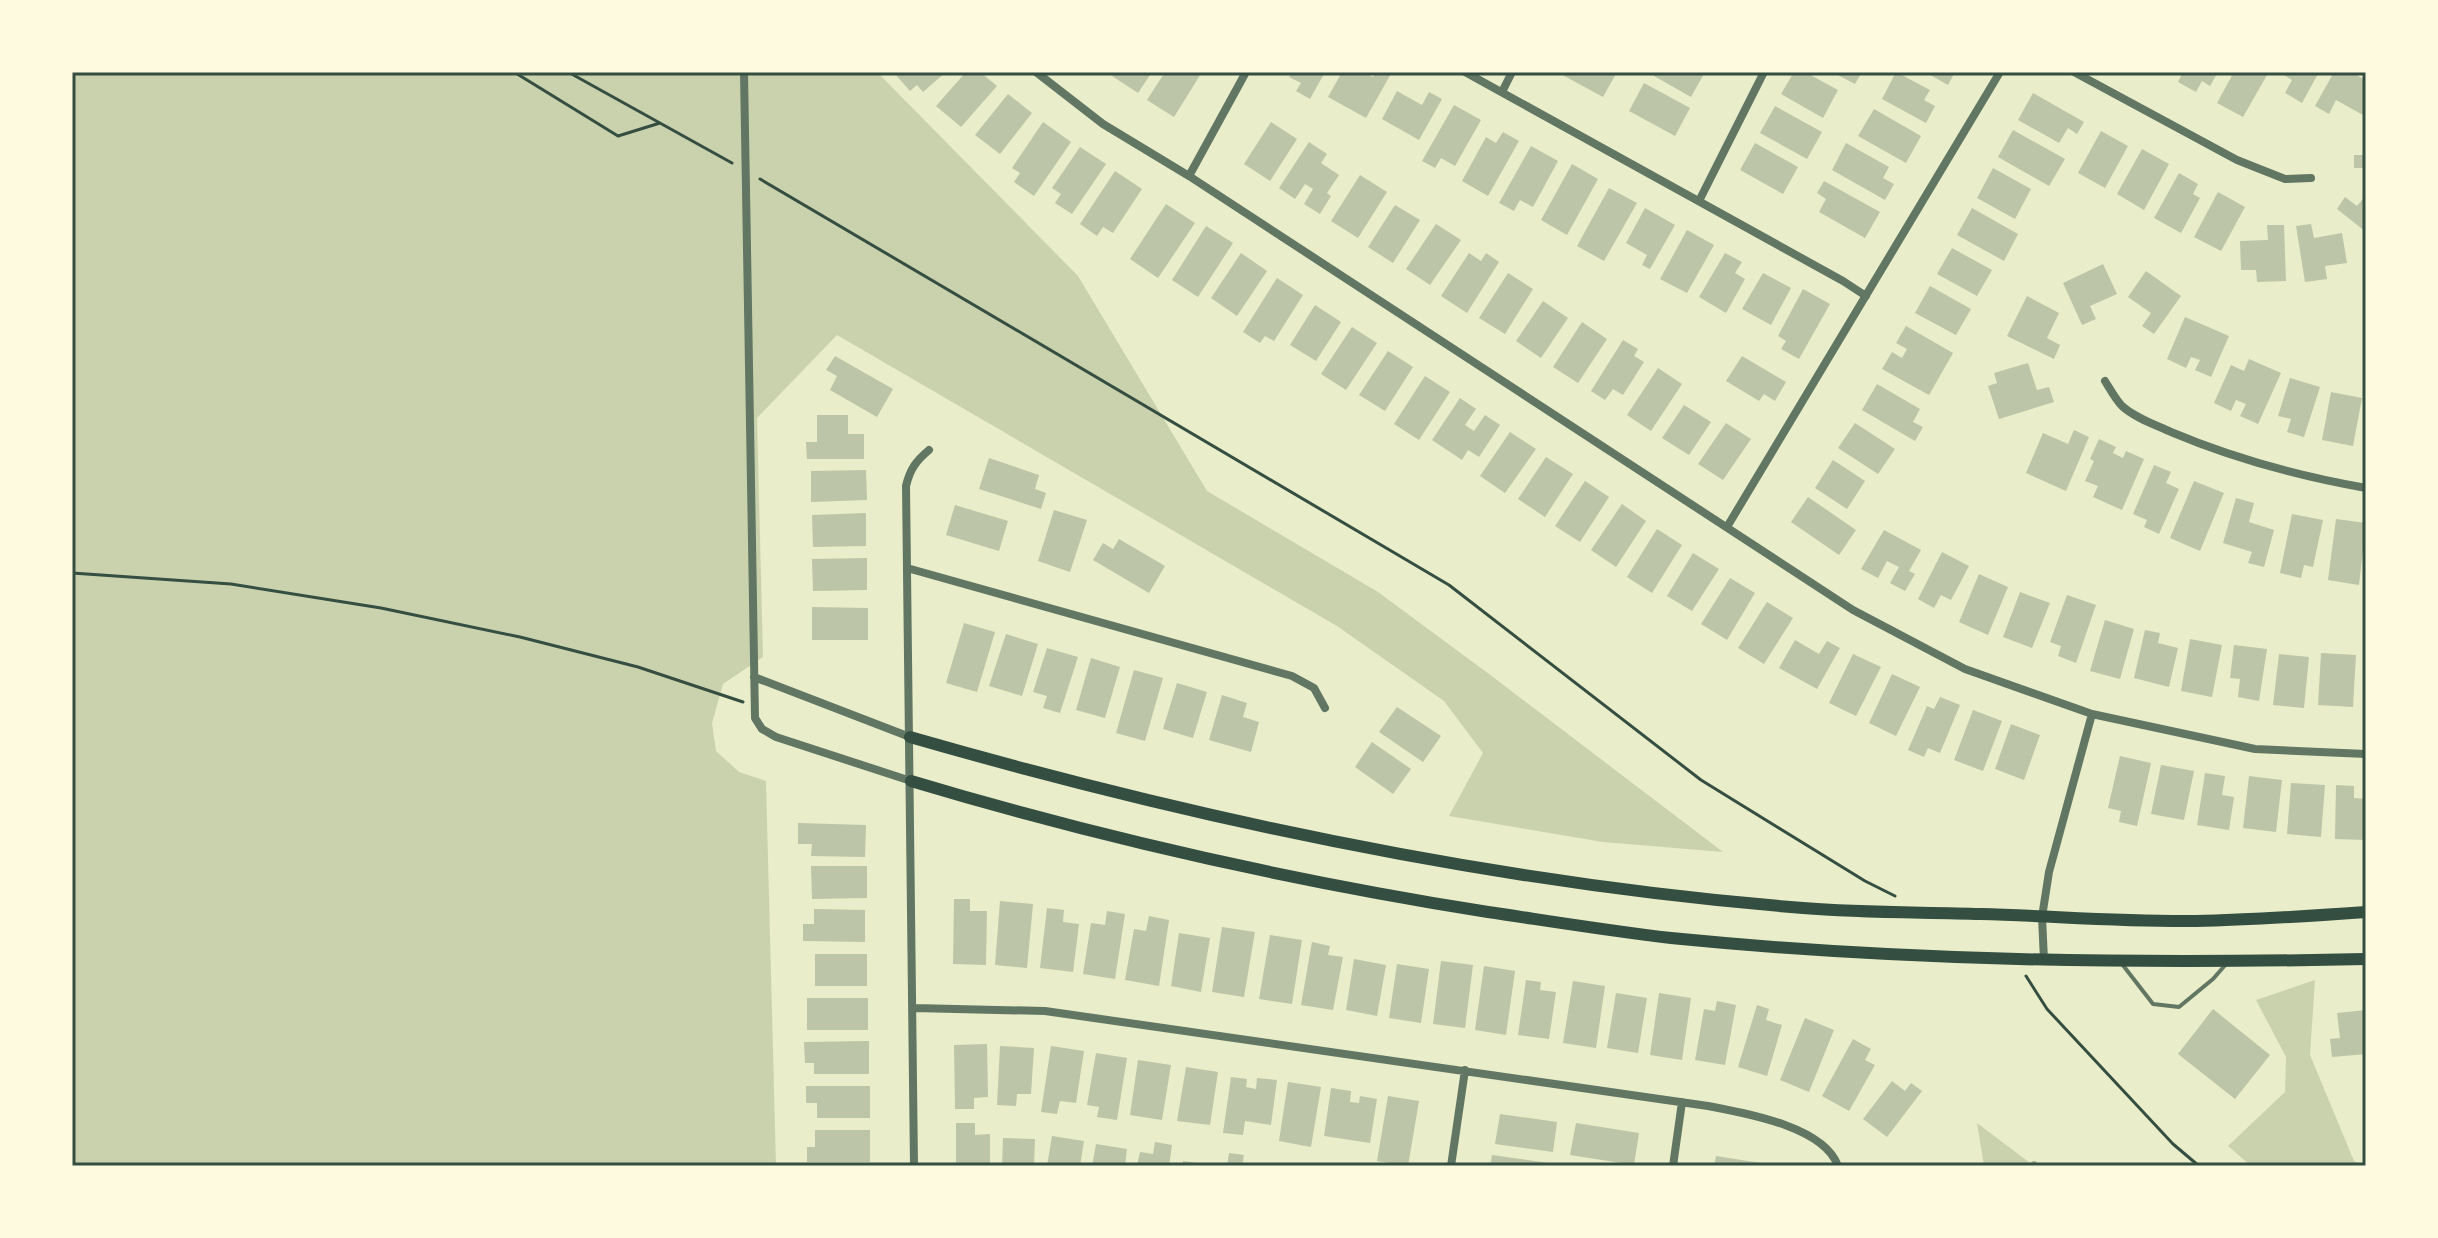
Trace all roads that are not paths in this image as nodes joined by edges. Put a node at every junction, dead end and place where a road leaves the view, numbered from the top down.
1 (744, 72) edge
2 (1036, 72) edge
3 (1246, 72) edge
4 (1465, 72) edge
5 (1512, 72) edge
6 (1764, 72) edge
7 (2000, 72) edge
8 (2074, 72) edge
9 (1502, 92) junction
10 (1189, 176) junction
11 (2311, 178) dead end
12 (1699, 201) junction
13 (1866, 296) junction
14 (2105, 381) dead end
15 (929, 450) dead end
16 (2366, 488) edge
17 (1727, 527) junction
18 (907, 568) junction
19 (754, 677) junction
20 (1325, 708) dead end
21 (2092, 714) junction
22 (910, 737) junction
23 (2366, 754) edge
24 (911, 781) junction
25 (2366, 912) edge
26 (2042, 917) junction
27 (2366, 959) edge
28 (2044, 960) junction
29 (2121, 962) junction
30 (2228, 962) junction
31 (914, 1008) junction
32 (1465, 1070) junction
33 (1682, 1102) junction
34 (914, 1166) edge
35 (1451, 1166) edge
36 (1673, 1166) edge
37 (1838, 1166) edge

1 - 19 street
2 - 10 street
3 - 10 street
4 - 9 street
5 - 9 street
6 - 12 street
7 - 13 street
8 - 11 street
9 - 12 street
10 - 17 street
12 - 13 street
13 - 17 street
14 - 16 street
15 - 18 street
17 - 21 street
18 - 20 street
18 - 22 street
19 - 22 street
19 - 24 street
21 - 23 street
21 - 26 street
22 - 24 street
22 - 26 main road
24 - 28 main road
24 - 31 street
25 - 26 main road
26 - 28 street
27 - 30 main road
28 - 29 main road
29 - 30 main road
29 - 30 lane
31 - 32 street
31 - 34 street
32 - 33 street
32 - 35 street
33 - 36 street
33 - 37 street

